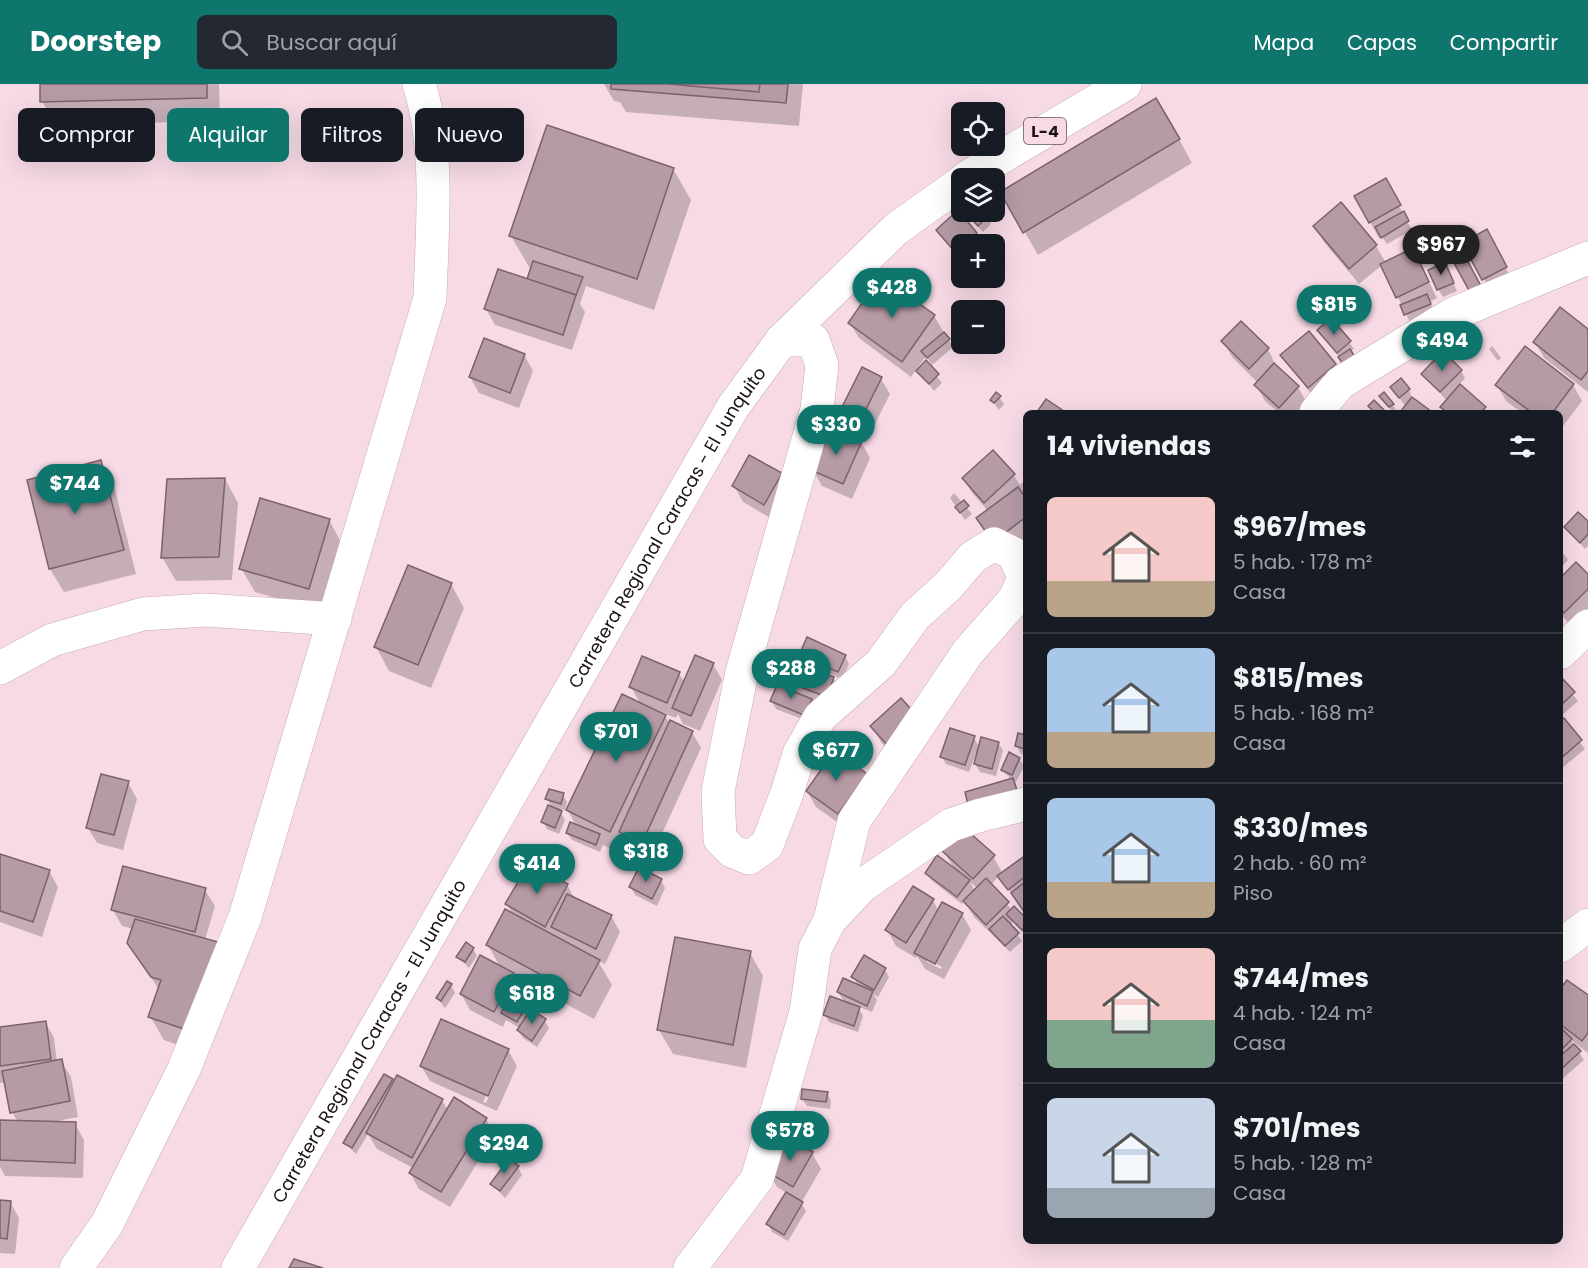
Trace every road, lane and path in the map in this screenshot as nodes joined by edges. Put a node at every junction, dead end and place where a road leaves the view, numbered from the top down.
1 (419, 84) edge
2 (1125, 84) edge
3 (983, 168) edge
4 (951, 190) edge
5 (1588, 258) edge
6 (782, 340) junction
7 (1318, 410) edge
8 (1023, 576) edge
9 (1023, 580) edge
10 (334, 619) junction
11 (1588, 626) edge
12 (1563, 650) edge
13 (0, 668) edge
14 (1023, 805) edge
15 (830, 921) junction
16 (1588, 925) edge
17 (1563, 944) edge
18 (76, 1268) edge
19 (238, 1268) edge
20 (690, 1268) edge

1 - 10 street
2 - 3 street, L-4
4 - 6 street, Carretera Regional Caracas - El Junquito
5 - 7 street
6 - 8 street
6 - 19 street, Carretera Regional Caracas - El Junquito
9 - 15 street
10 - 13 street
10 - 18 street
11 - 12 street
14 - 15 street
15 - 20 street
16 - 17 street

